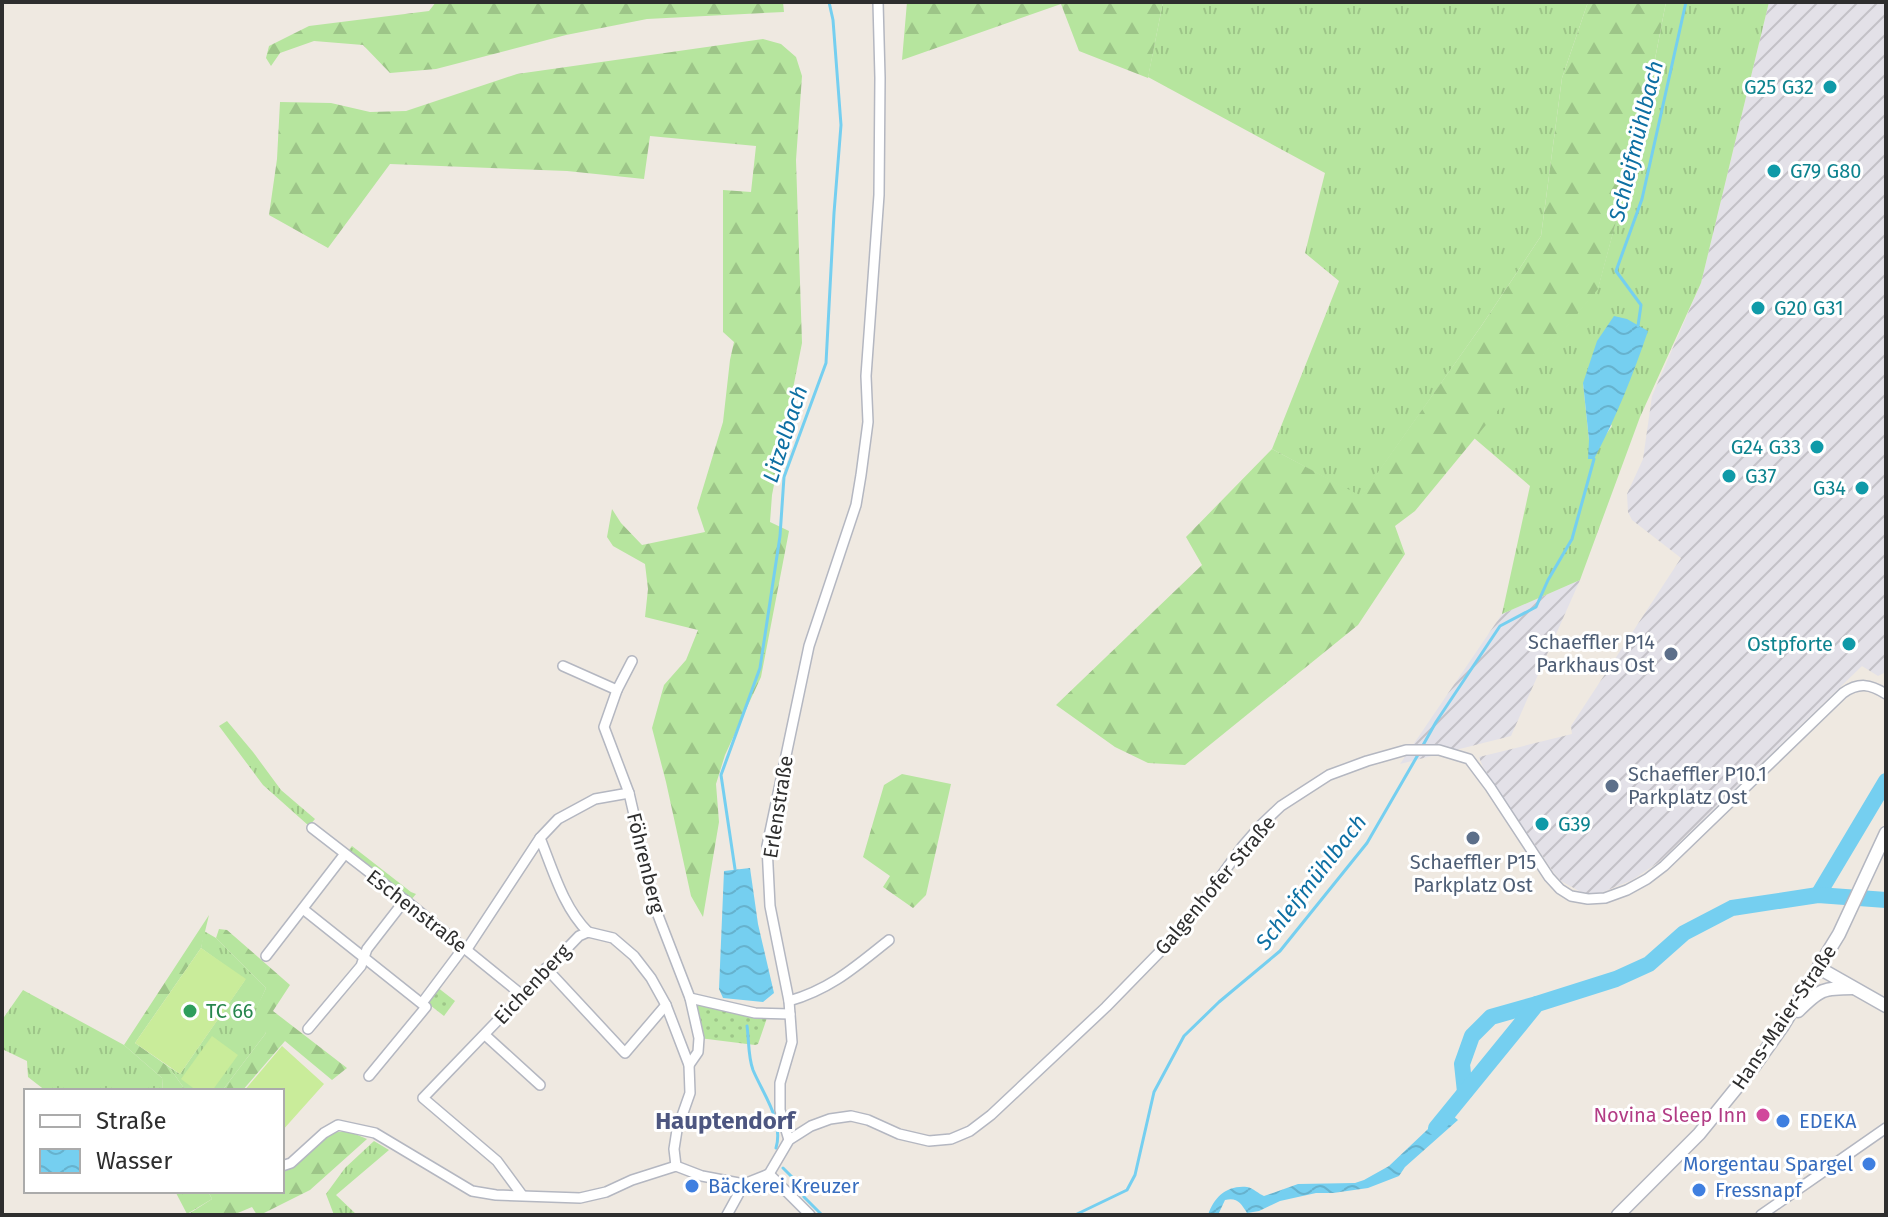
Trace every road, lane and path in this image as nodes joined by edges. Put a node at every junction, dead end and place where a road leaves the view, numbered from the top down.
1 (878, 2) edge
2 (632, 661) dead end
3 (563, 666) dead end
4 (617, 690) junction
5 (1886, 694) edge
6 (629, 793) junction
7 (312, 828) dead end
8 (1886, 833) edge
9 (540, 838) junction
10 (344, 855) junction
11 (405, 900) junction
12 (303, 909) junction
13 (588, 932) junction
14 (889, 940) dead end
15 (465, 948) junction
16 (266, 956) dead end
17 (365, 957) junction
18 (546, 968) junction
19 (1819, 968) junction
20 (1853, 988) junction
21 (522, 995) junction
22 (690, 998) junction
23 (789, 1001) junction
24 (422, 1003) junction
25 (666, 1005) junction
26 (1886, 1006) edge
27 (790, 1014) junction
28 (1782, 1027) junction
29 (308, 1029) dead end
30 (485, 1035) junction
31 (689, 1065) junction
32 (369, 1076) dead end
33 (540, 1085) dead end
34 (1886, 1128) edge
35 (789, 1140) junction
36 (284, 1165) edge
37 (676, 1166) junction
38 (769, 1174) junction
39 (744, 1184) junction
40 (522, 1195) junction
41 (727, 1215) edge
42 (810, 1215) edge
43 (1618, 1215) edge
44 (1761, 1215) edge

1 - 23 street, Erlenstraße
2 - 4 street, Föhrenberg
3 - 4 street
4 - 6 street, Föhrenberg
5 - 35 street, Galgenhofer Straße
6 - 9 street
6 - 22 street, Föhrenberg
7 - 10 street, Eschenstraße
8 - 19 street, Hans-Maier-Straße
9 - 13 street
9 - 15 street
10 - 11 street, Eschenstraße
10 - 12 street
11 - 15 street, Eschenstraße
11 - 17 street
12 - 16 street
12 - 17 street
13 - 18 street, Eichenberg
13 - 25 street, Eichenberg
14 - 23 street
15 - 21 street, Eschenstraße
15 - 24 street
17 - 24 street
17 - 29 street
18 - 21 street, Eichenberg
18 - 25 street
19 - 20 street
19 - 28 street, Hans-Maier-Straße
20 - 26 street
20 - 28 street
21 - 30 street, Eichenberg
22 - 27 street
22 - 31 street, Föhrenberg
23 - 27 street, Erlenstraße
24 - 32 street
25 - 31 street, Eichenberg
27 - 35 street, Erlenstraße
28 - 43 street, Hans-Maier-Straße
30 - 33 street, Eichenberg
30 - 40 street, Eichenberg
31 - 37 street, Eichenberg
34 - 44 street
35 - 38 street
36 - 40 street
37 - 39 street
37 - 40 street
38 - 39 street
38 - 42 street
39 - 41 street

